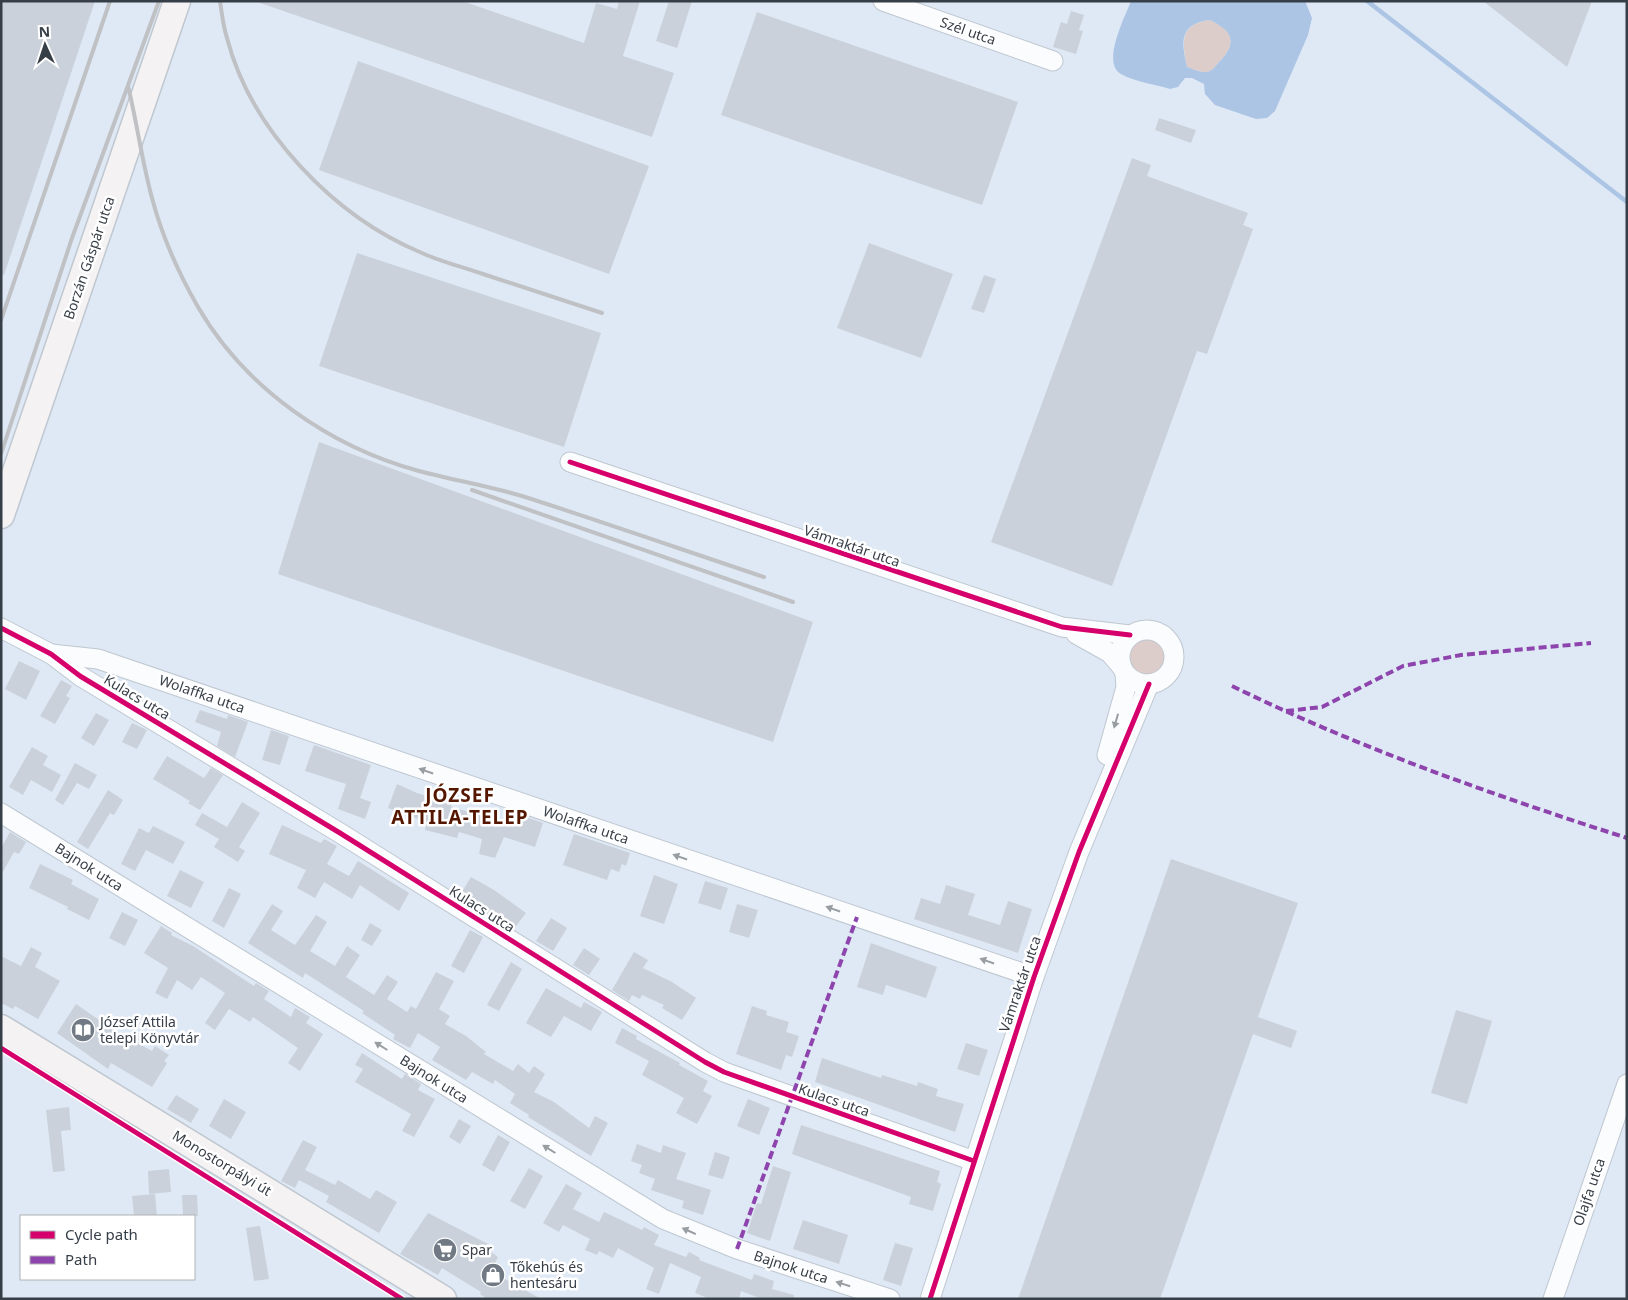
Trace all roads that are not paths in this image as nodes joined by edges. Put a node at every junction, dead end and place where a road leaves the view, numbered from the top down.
1 (177, 1) edge
2 (883, 1) edge
3 (1053, 61) dead end
4 (570, 462) dead end
5 (1, 515) edge
6 (1062, 626) junction
7 (1, 628) edge
8 (1130, 635) junction
9 (51, 654) junction
10 (1123, 670) junction
11 (1149, 684) junction
12 (1, 813) edge
13 (1079, 852) junction
14 (1034, 976) junction
15 (1, 1028) edge
16 (1627, 1084) edge
17 (974, 1161) junction
18 (443, 1299) edge
19 (890, 1299) edge
20 (930, 1299) edge
21 (1552, 1299) edge

1 - 5 street, Borzán Gáspár utca
2 - 3 street, Szél utca
4 - 6 street, Vámraktár utca
6 - 8 street, Vámraktár utca
6 - 10 street, Vámraktár utca
7 - 9 street, Kulacs utca
8 - 10 street
8 - 11 street
14 -> 9 street, Wolaffka utca
9 - 17 street, Kulacs utca
10 - 11 street
10 -> 13 street, Vámraktár utca
11 - 13 street, Vámraktár utca
19 -> 12 street, Bajnok utca
13 - 14 street, Vámraktár utca
14 - 17 street, Vámraktár utca
15 - 18 street, Monostorpályi út
16 - 21 street, Olajfa utca
17 - 20 street, Vámraktár utca

